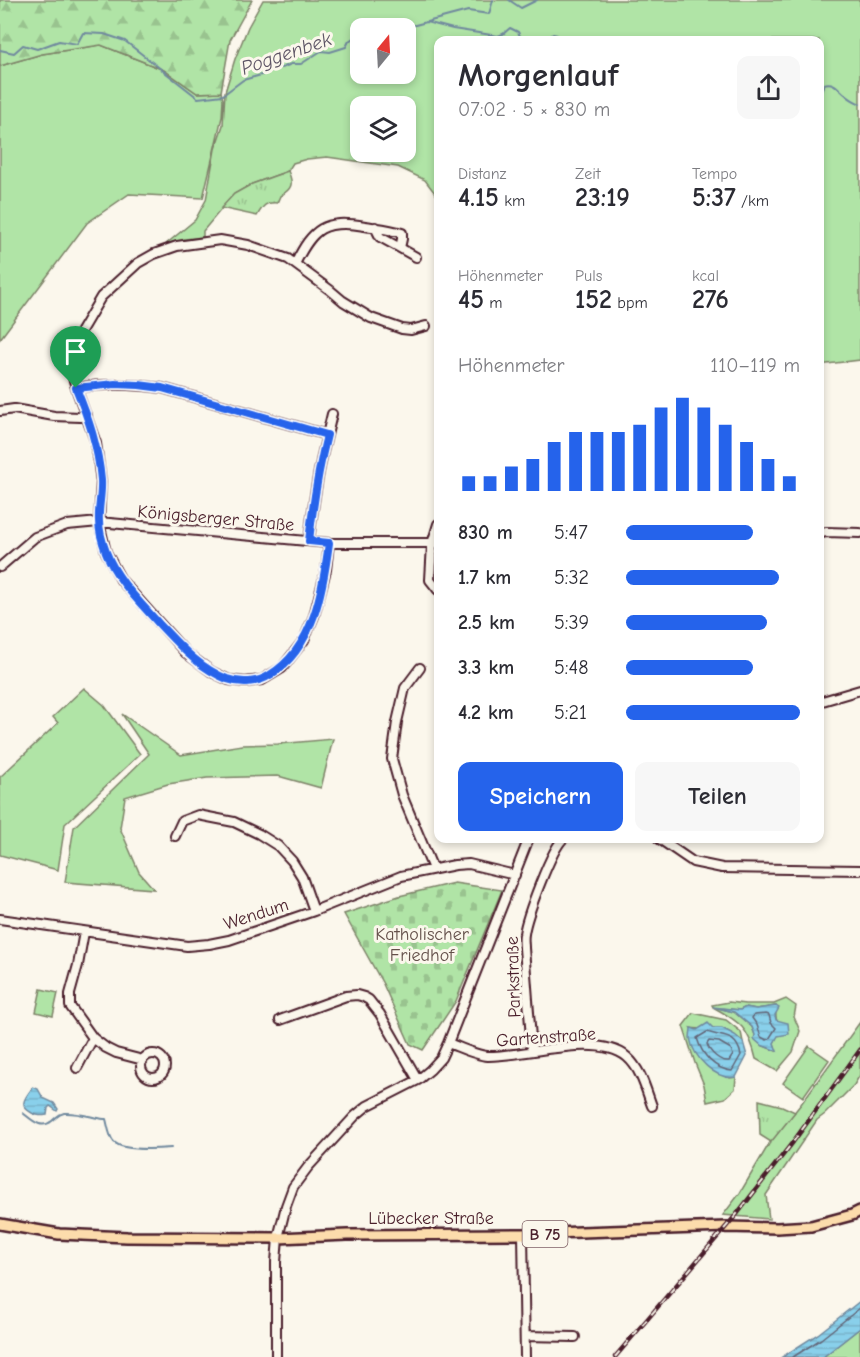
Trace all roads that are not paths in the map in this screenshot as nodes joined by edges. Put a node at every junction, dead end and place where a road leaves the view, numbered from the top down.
1 (375, 227) junction
2 (400, 248) junction
3 (416, 257) dead end
4 (295, 264) junction
5 (426, 326) dead end
6 (76, 388) junction
7 (0, 411) edge
8 (333, 414) dead end
9 (87, 416) junction
10 (327, 435) junction
11 (99, 522) junction
12 (824, 533) edge
13 (860, 533) edge
14 (309, 541) junction
15 (329, 543) junction
16 (434, 544) edge
17 (434, 551) edge
18 (0, 567) edge
19 (434, 585) edge
20 (420, 668) dead end
21 (860, 690) edge
22 (824, 701) edge
23 (175, 836) dead end
24 (527, 843) edge
25 (559, 843) edge
26 (665, 843) edge
27 (433, 869) junction
28 (860, 870) edge
29 (515, 875) junction
30 (314, 911) junction
31 (0, 919) edge
32 (84, 932) junction
33 (280, 1020) dead end
34 (93, 1038) junction
35 (448, 1043) junction
36 (532, 1052) junction
37 (142, 1060) dead end
38 (77, 1068) dead end
39 (418, 1080) junction
40 (652, 1106) dead end
41 (860, 1211) edge
42 (0, 1224) edge
43 (523, 1234) junction
44 (278, 1238) junction
45 (525, 1336) junction
46 (575, 1337) dead end
47 (276, 1357) edge
48 (525, 1357) edge

1 - 2 street
1 - 2 street
1 - 4 street
2 - 3 street
4 - 5 street
4 - 6 street
6 - 9 street
6 - 10 street
7 - 9 street
8 - 10 street
9 - 11 street
10 - 14 street
11 - 14 street, Königsberger Straße
11 - 15 street
11 - 18 street, Königsberger Straße
12 - 13 street
14 - 15 street, Königsberger Straße
15 - 16 street, Königsberger Straße
17 - 19 street
20 - 27 street
21 - 22 street
23 - 30 street
24 - 29 street
25 - 36 street, Parkstraße
26 - 28 street
27 - 29 street, Wendum
27 - 30 street, Wendum
29 - 35 street
30 - 32 street, Wendum
31 - 32 street, Wendum
32 - 34 street
33 - 39 street
34 - 37 street
34 - 38 street
35 - 36 street, Gartenstraße
35 - 39 street
36 - 40 street, Gartenstraße
39 - 44 street
41 - 43 main road, Lübecker Straße / B 75
42 - 44 main road, Lübecker Straße / B 75
43 - 44 main road, Lübecker Straße / B 75
43 - 45 street
44 - 47 street
45 - 46 street
45 - 48 street

